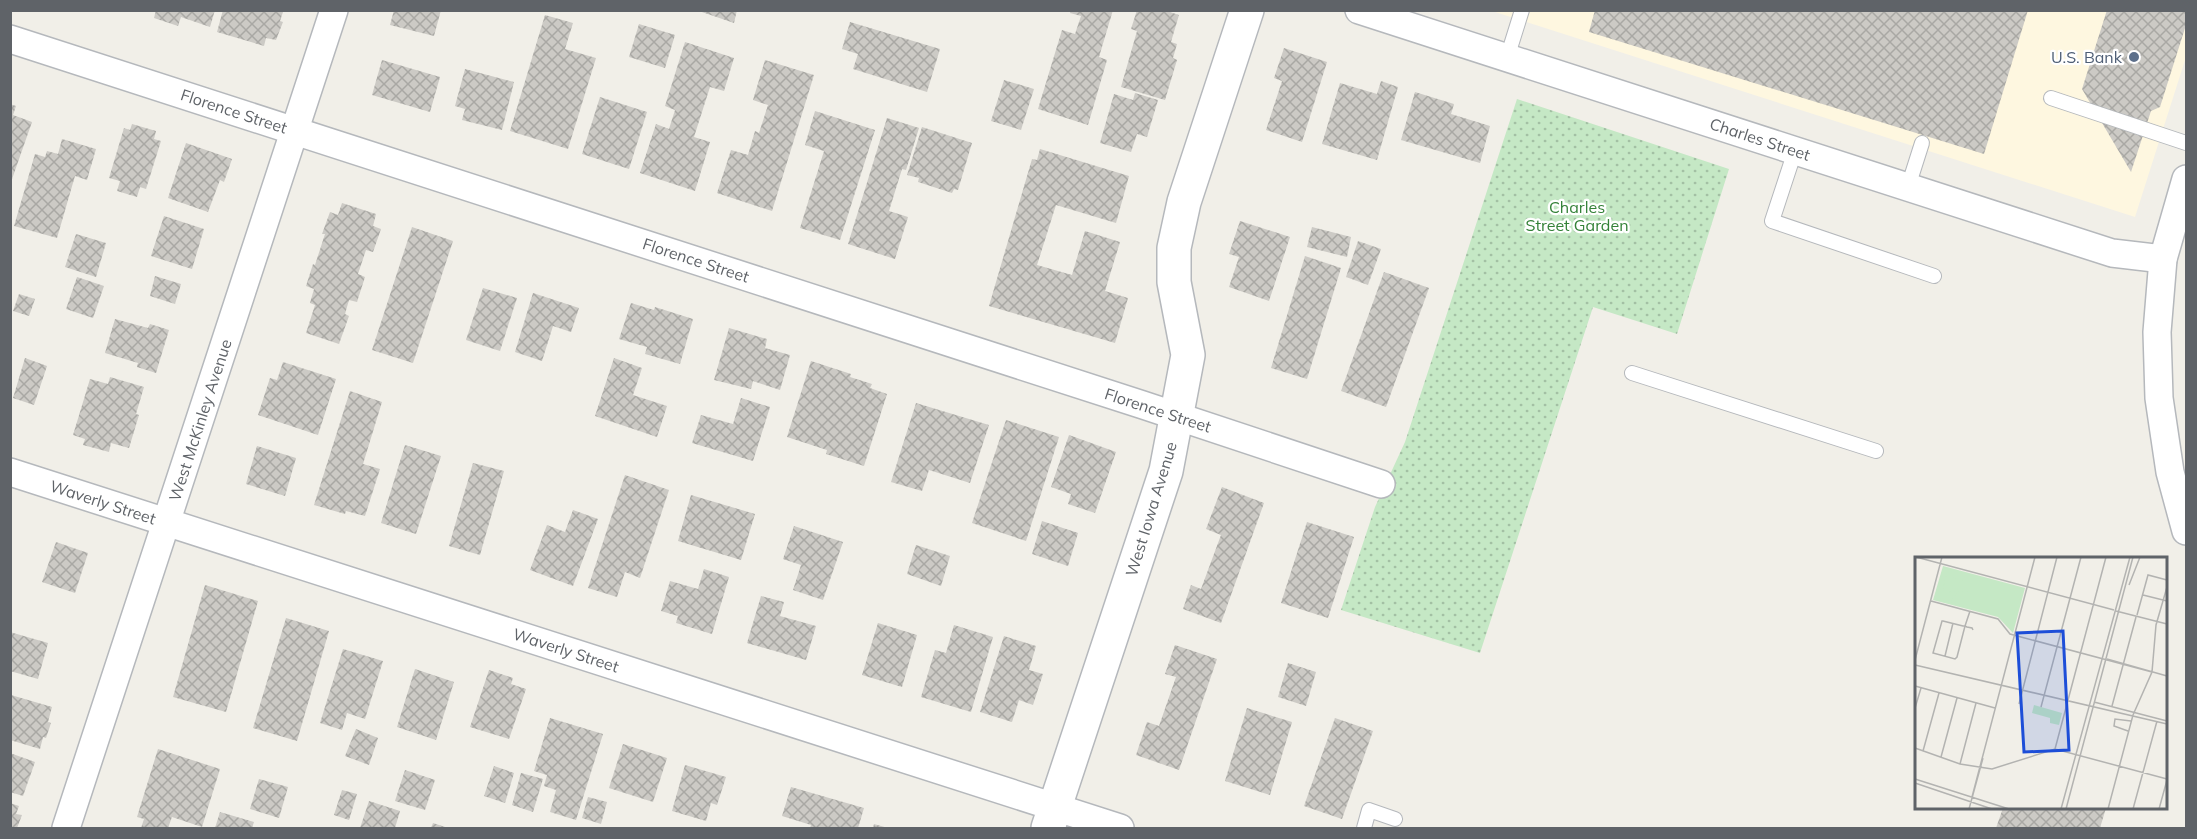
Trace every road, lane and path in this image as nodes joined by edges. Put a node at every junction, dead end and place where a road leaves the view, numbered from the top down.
1 (334, 10) edge
2 (1247, 10) edge
3 (1359, 10) edge
4 (1522, 10) edge
5 (10, 39) edge
6 (1507, 58) junction
7 (2051, 98) dead end
8 (296, 131) junction
9 (1922, 143) dead end
10 (2187, 143) edge
11 (1795, 151) junction
12 (2187, 179) edge
13 (1908, 187) junction
14 (2163, 259) junction
15 (1934, 276) dead end
16 (1632, 373) dead end
17 (1177, 416) junction
18 (1876, 451) dead end
19 (10, 472) edge
20 (1381, 484) dead end
21 (167, 522) junction
22 (2187, 531) edge
23 (1052, 818) edge
24 (1395, 819) dead end
25 (66, 828) edge
26 (1120, 828) edge
27 (1364, 828) edge

1 - 8 street, West McKinley Avenue
2 - 17 street, West Iowa Avenue
3 - 6 street, Charles Street
4 - 6 lane
5 - 8 street, Florence Street
6 - 11 street, Charles Street
7 - 10 lane
8 - 17 street, Florence Street
8 - 21 street, West McKinley Avenue
9 - 13 lane
11 - 13 street, Charles Street
11 - 15 lane
12 - 14 street
13 - 14 street, Charles Street
14 - 22 street
16 - 18 lane
17 - 20 street, Florence Street
17 - 23 street, West Iowa Avenue
19 - 21 street, Waverly Street
21 - 23 street, Waverly Street
21 - 25 street, West McKinley Avenue
23 - 26 street, Waverly Street
24 - 27 lane

